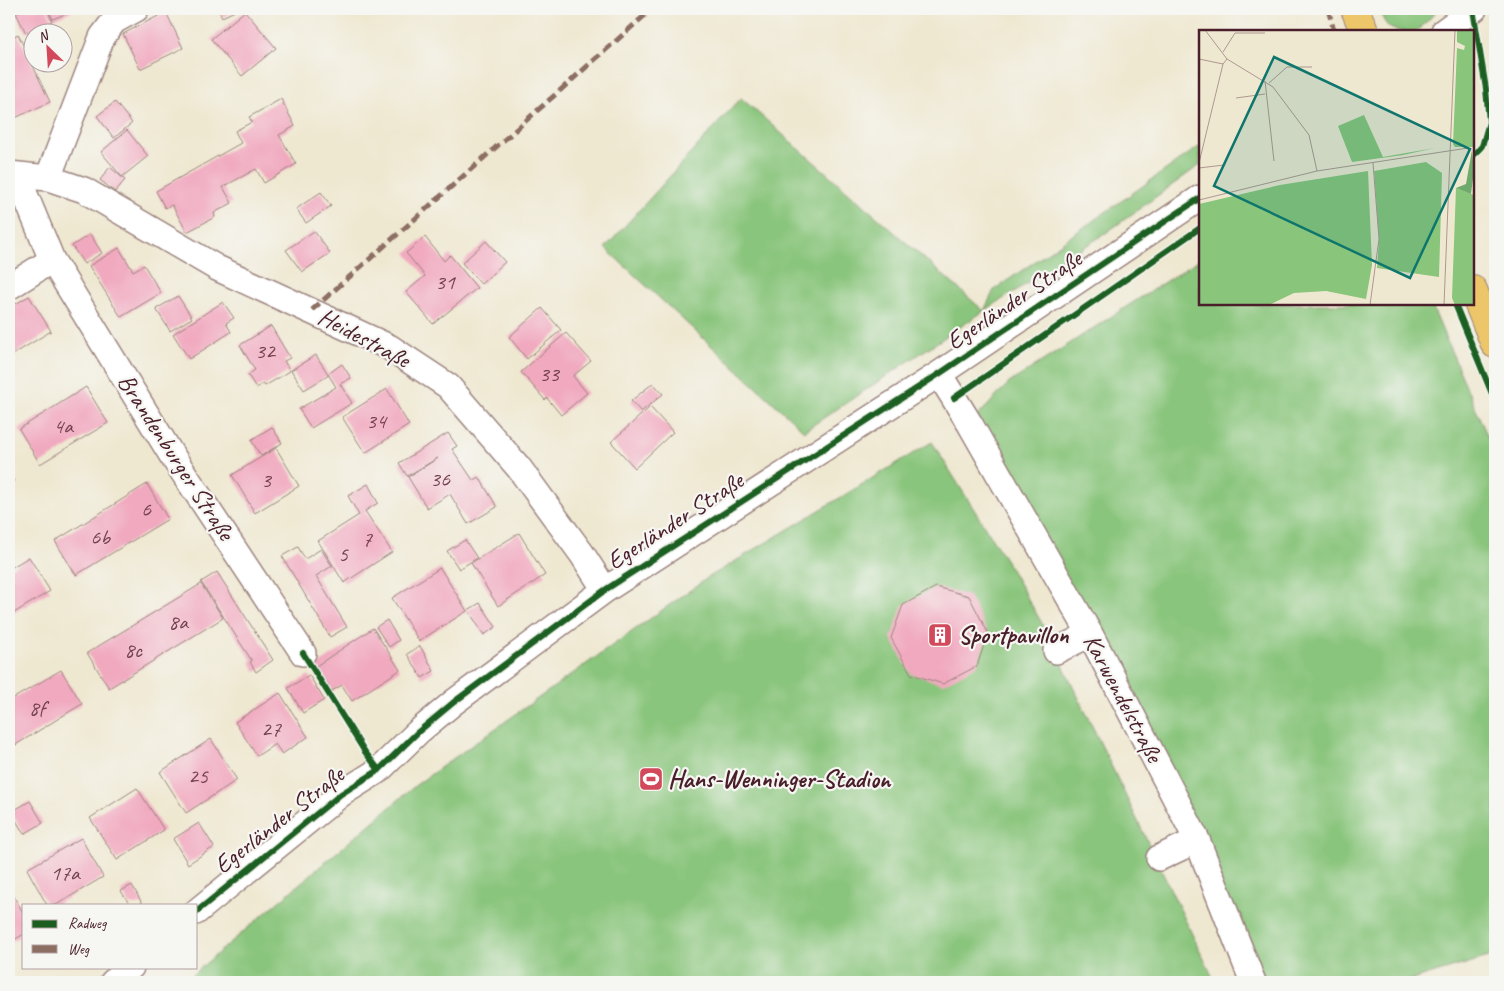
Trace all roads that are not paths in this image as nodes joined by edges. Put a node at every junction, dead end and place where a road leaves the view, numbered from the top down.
1 (136, 9) edge
2 (1355, 9) edge
3 (1474, 9) edge
4 (1364, 30) edge
5 (1445, 30) edge
6 (13, 174) edge
7 (48, 178) junction
8 (1199, 199) edge
9 (52, 260) junction
10 (9, 287) edge
11 (1474, 292) edge
12 (1495, 344) edge
13 (939, 374) junction
14 (605, 590) junction
15 (1090, 634) junction
16 (1056, 651) dead end
17 (303, 653) dead end
18 (1197, 840) junction
19 (1159, 858) dead end
20 (198, 910) edge
21 (130, 968) edge
22 (113, 982) edge
23 (1253, 982) edge

1 - 7 street
2 - 4 main road
3 - 5 street
6 - 7 street, Heidestraße
6 - 9 street, Brandenburger Straße
7 - 14 street, Heidestraße
8 - 13 street, Egerländer Straße
9 - 10 street
9 - 17 street, Brandenburger Straße
11 - 12 main road
13 - 14 street, Egerländer Straße
13 - 15 street, Karwendelstraße
14 - 20 street, Egerländer Straße
15 - 16 street
15 - 18 street, Karwendelstraße
18 - 19 street
18 - 23 street, Karwendelstraße
21 - 22 street

